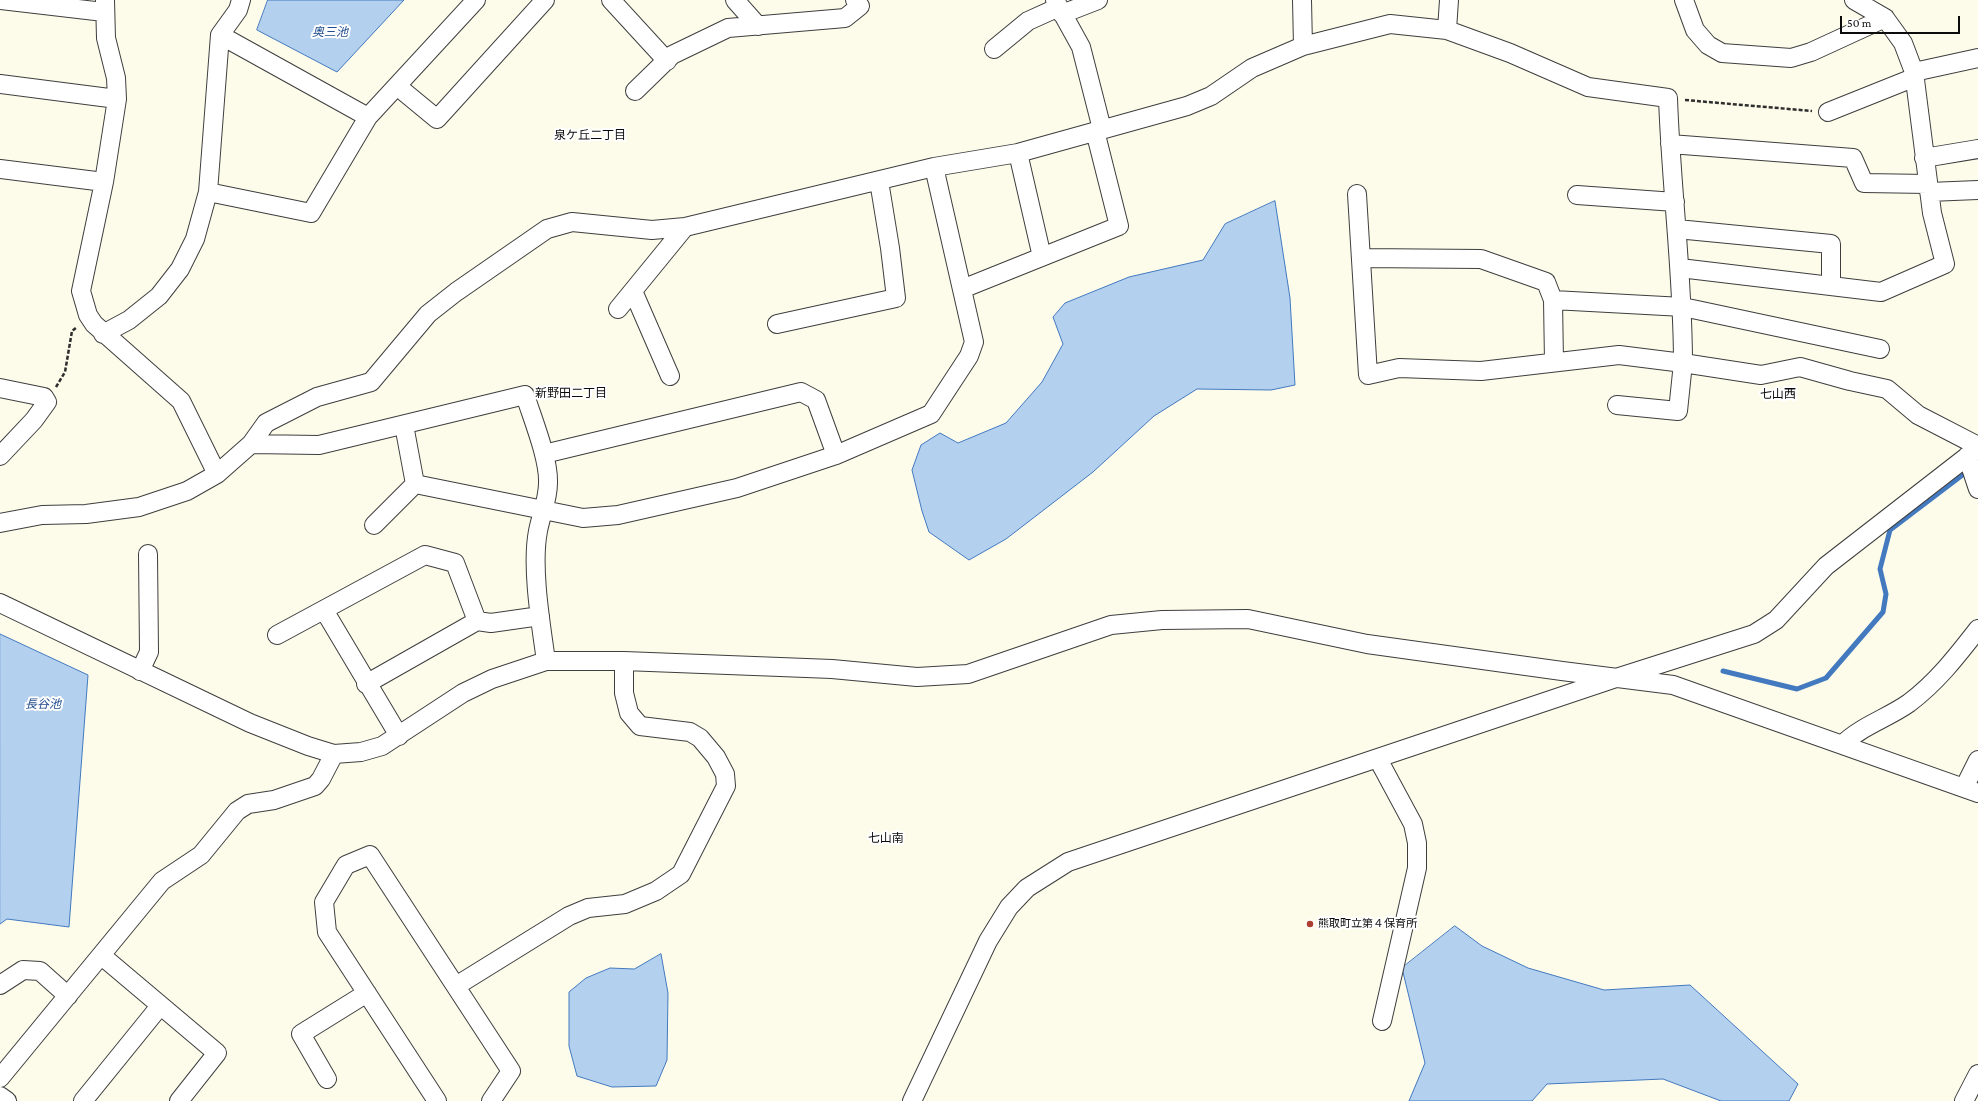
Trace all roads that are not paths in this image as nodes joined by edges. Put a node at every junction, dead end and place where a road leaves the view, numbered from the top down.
1 (241, 0) edge
2 (476, 0) edge
3 (545, 0) edge
4 (611, 0) edge
5 (735, 0) edge
6 (855, 0) edge
7 (1098, 0) edge
8 (1302, 0) edge
9 (1449, 0) edge
10 (1684, 0) edge
11 (1854, 0) edge
12 (6, 1) edge
13 (105, 6) edge
14 (1059, 7) edge
15 (1885, 18) junction
16 (758, 26) junction
17 (1447, 30) junction
18 (220, 35) junction
19 (1303, 46) junction
20 (994, 49) dead end
21 (1978, 58) edge
22 (667, 61) junction
23 (1914, 75) junction
24 (0, 84) edge
25 (397, 86) junction
26 (635, 91) dead end
27 (117, 100) junction
28 (1828, 112) road end
29 (368, 117) junction
30 (1099, 130) junction
31 (1670, 144) junction
32 (1978, 149) edge
33 (1018, 153) junction
34 (1924, 158) junction
35 (934, 167) junction
36 (0, 169) edge
37 (879, 181) junction
38 (104, 182) junction
39 (1929, 188) junction
40 (1978, 190) edge
41 (208, 192) junction
42 (1357, 194) dead end
43 (1577, 195) dead end
44 (1674, 202) junction
45 (685, 227) junction
46 (1676, 229) junction
47 (1042, 257) junction
48 (1361, 258) junction
49 (1680, 268) junction
50 (1831, 286) junction
51 (962, 289) junction
52 (633, 291) junction
53 (1553, 300) junction
54 (1683, 307) junction
55 (618, 309) dead end
56 (777, 324) dead end
57 (103, 334) junction
58 (1880, 350) dead end
59 (1554, 362) junction
60 (1683, 362) junction
61 (670, 376) dead end
62 (0, 388) edge
63 (1617, 405) dead end
64 (404, 425) junction
65 (250, 444) junction
66 (1974, 450) edge
67 (544, 454) junction
68 (836, 454) junction
69 (0, 456) edge
70 (217, 474) junction
71 (415, 484) junction
72 (1978, 489) edge
73 (545, 511) junction
74 (0, 523) edge
75 (374, 525) dead end
76 (148, 554) dead end
77 (0, 603) edge
78 (324, 610) junction
79 (540, 616) junction
80 (477, 621) junction
81 (1978, 629) edge
82 (277, 635) dead end
83 (546, 662) junction
84 (624, 662) junction
85 (140, 671) junction
86 (1616, 678) junction
87 (366, 684) junction
88 (399, 736) junction
89 (1842, 745) junction
90 (334, 754) junction
91 (1378, 759) junction
92 (1978, 760) edge
93 (1971, 791) edge
94 (102, 956) junction
95 (0, 985) edge
96 (456, 986) junction
97 (367, 993) junction
98 (68, 996) junction
99 (160, 1006) junction
100 (1382, 1020) dead end
101 (1978, 1074) edge
102 (0, 1078) edge
103 (327, 1079) dead end
104 (0, 1096) edge
105 (7, 1101) edge
106 (83, 1101) edge
107 (179, 1101) edge
108 (437, 1101) edge
109 (491, 1101) edge
110 (912, 1101) edge
111 (1964, 1101) edge

1 - 18 street
2 - 25 street
3 - 25 street
4 - 22 street
5 - 16 street
6 - 16 street
7 - 14 street
8 - 19 street
9 - 17 street
10 - 15 street
11 - 15 street
12 - 13 street
13 - 27 street
14 - 20 street
14 - 30 street
15 - 23 street
16 - 22 street
17 - 19 street
17 - 31 street
18 - 29 street
18 - 41 street
19 - 30 street
21 - 23 street
22 - 26 street
23 - 28 street
23 - 34 street
24 - 27 street
25 - 29 street
27 - 38 street
29 - 41 street
30 - 33 street
30 - 47 street
31 - 39 street
31 - 44 street
32 - 34 street
33 - 35 street
33 - 47 street
34 - 39 street
35 - 37 street
35 - 51 street
36 - 38 street
37 - 45 street
37 - 56 street
38 - 57 street
39 - 40 street
39 - 50 street
41 - 57 street
42 - 48 street
43 - 44 street
44 - 46 street
45 - 52 street
45 - 65 street
46 - 49 street
46 - 50 street
47 - 51 street
48 - 53 street
48 - 59 street
49 - 50 street
49 - 54 street
51 - 68 street
52 - 55 street
52 - 61 street
53 - 54 street
53 - 59 street
54 - 58 street
54 - 60 street
57 - 70 street
59 - 60 street
60 - 63 street
60 - 66 street
62 - 69 street
64 - 65 street
64 - 67 street
64 - 71 street
65 - 70 street
66 - 72 street
66 - 86 street
67 - 68 street
67 - 73 street
68 - 73 street
70 - 74 street
71 - 73 street
71 - 75 street
73 - 79 street
76 - 85 street
77 - 85 street
78 - 80 street
78 - 82 street
78 - 87 street
79 - 80 street
79 - 83 street
80 - 87 street
81 - 89 street
83 - 84 street
83 - 88 street
84 - 86 street
84 - 96 street
85 - 90 street
86 - 89 street
86 - 91 street
87 - 88 street
88 - 90 street
89 - 93 street
90 - 94 street
91 - 100 street
91 - 110 street
92 - 93 street
94 - 98 street
94 - 99 street
95 - 98 street
96 - 97 street
96 - 109 street
97 - 103 street
97 - 108 street
98 - 102 street
99 - 106 street
99 - 107 street
101 - 111 street
104 - 105 street

